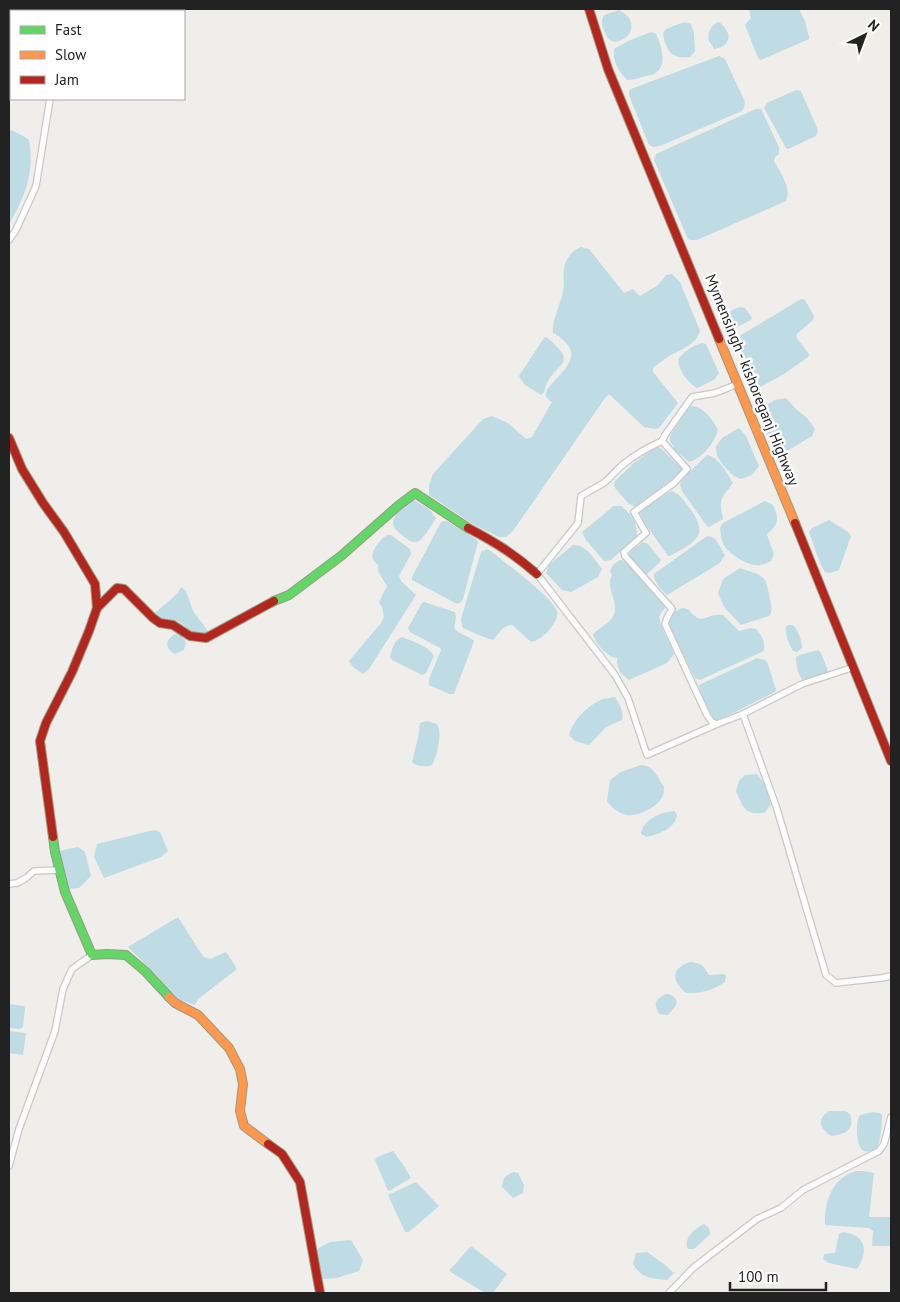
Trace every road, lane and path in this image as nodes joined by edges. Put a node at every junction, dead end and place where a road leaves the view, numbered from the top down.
1 (589, 9) edge
2 (50, 100) edge
3 (9, 240) edge
4 (738, 384) junction
5 (9, 438) edge
6 (662, 441) junction
7 (537, 574) junction
8 (97, 608) junction
9 (854, 666) junction
10 (743, 714) junction
11 (717, 724) junction
12 (891, 762) edge
13 (60, 870) junction
14 (9, 884) edge
15 (92, 954) junction
16 (891, 976) edge
17 (891, 1117) edge
18 (9, 1166) edge
19 (320, 1293) edge
20 (669, 1293) edge

1 - 4 street, Mymensingh - kishoreganj Highway
2 - 3 street
4 - 6 street
4 - 9 street, Mymensingh - kishoreganj Highway
5 - 8 street
6 - 7 street
6 - 11 street
7 - 8 street
7 - 11 street
8 - 13 street
9 - 10 street
9 - 12 street, Mymensingh - kishoreganj Highway
10 - 11 street
10 - 16 street
13 - 14 street
13 - 15 street
15 - 18 street
15 - 19 street
17 - 20 street

